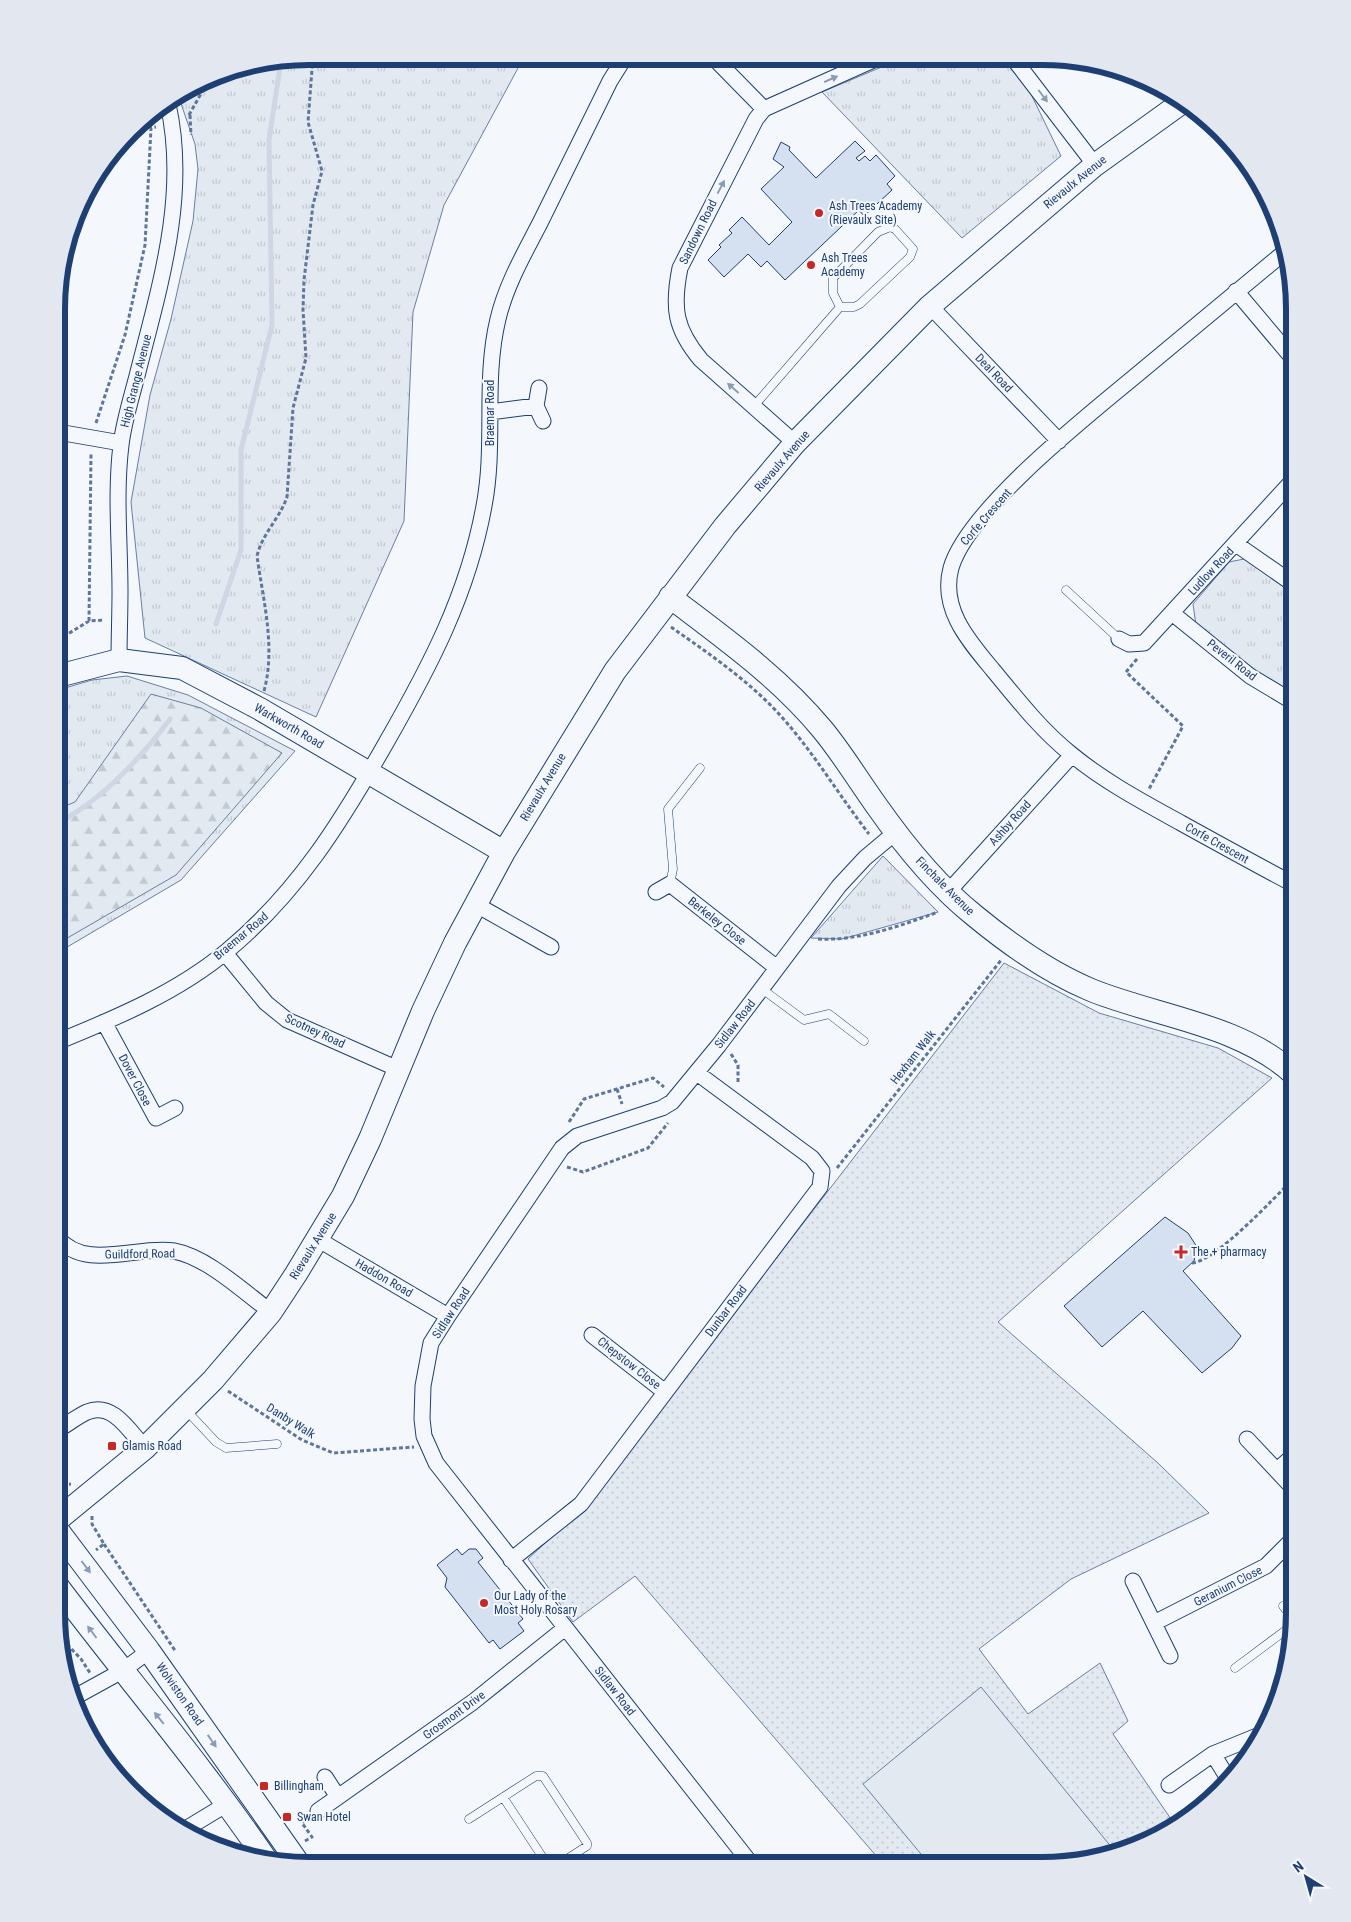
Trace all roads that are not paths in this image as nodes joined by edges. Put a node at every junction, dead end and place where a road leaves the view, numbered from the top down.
1 (620, 65) edge
2 (721, 65) edge
3 (862, 65) edge
4 (1018, 65) edge
5 (1177, 106) edge
6 (169, 109) edge
7 (764, 109) junction
8 (1095, 165) junction
9 (1280, 256) edge
10 (1236, 292) junction
11 (930, 306) junction
12 (840, 307) junction
13 (1286, 350) edge
14 (539, 388) dead end
15 (536, 406) junction
16 (754, 406) junction
17 (490, 412) junction
18 (543, 420) dead end
19 (65, 433) edge
20 (1058, 441) junction
21 (121, 443) junction
22 (795, 443) junction
23 (1286, 488) edge
24 (1236, 544) junction
25 (1286, 580) edge
26 (1066, 590) dead end
27 (670, 597) junction
28 (1172, 613) junction
29 (1119, 639) joint
30 (119, 660) junction
31 (65, 674) edge
32 (1286, 698) edge
33 (1072, 755) junction
34 (700, 768) dead end
35 (369, 773) junction
36 (896, 832) junction
37 (504, 852) junction
38 (1286, 882) edge
39 (670, 884) junction
40 (656, 892) dead end
41 (948, 892) junction
42 (475, 904) junction
43 (551, 947) dead end
44 (225, 953) junction
45 (777, 968) junction
46 (762, 989) junction
47 (104, 1022) junction
48 (65, 1039) edge
49 (864, 1041) dead end
50 (1286, 1068) edge
51 (398, 1069) junction
52 (697, 1073) junction
53 (175, 1108) dead end
54 (319, 1240) junction
55 (65, 1245) edge
56 (271, 1312) junction
57 (448, 1316) junction
58 (592, 1335) dead end
59 (665, 1392) junction
60 (185, 1408) junction
61 (65, 1425) edge
62 (1247, 1439) dead end
63 (277, 1444) dead end
64 (145, 1448) junction
65 (1286, 1462) edge
66 (1277, 1470) junction
67 (1286, 1480) edge
68 (65, 1514) edge
69 (65, 1540) edge
70 (1286, 1546) edge
71 (511, 1560) junction
72 (1134, 1581) dead end
73 (65, 1596) edge
74 (1283, 1606) dead end
75 (1286, 1610) edge
76 (1154, 1623) junction
77 (566, 1628) junction
78 (1285, 1631) edge
79 (149, 1651) junction
80 (1170, 1656) dead end
81 (1235, 1668) dead end
82 (122, 1671) junction
83 (79, 1695) edge
84 (1251, 1739) edge
85 (1213, 1754) junction
86 (1225, 1774) edge
87 (325, 1777) dead end
88 (1169, 1785) dead end
89 (248, 1791) junction
90 (338, 1797) junction
91 (503, 1797) junction
92 (227, 1804) junction
93 (318, 1811) dead end
94 (469, 1818) dead end
95 (191, 1826) edge
96 (260, 1852) edge
97 (293, 1856) edge
98 (542, 1857) edge
99 (570, 1857) edge
100 (746, 1857) edge

1 - 17 street, Braemar Road
2 - 7 street
7 -> 3 street
4 -> 8 street
5 - 8 street, Rievaulx Avenue
6 - 21 street, High Grange Avenue
16 -> 7 street, Sandown Road
8 - 11 street, Rievaulx Avenue
9 - 10 street, Corfe Crescent
10 - 13 street
10 - 20 street, Corfe Crescent
11 - 20 street, Deal Road
11 - 22 street, Rievaulx Avenue
12 - 12 lane
12 - 16 lane
14 - 15 street
15 - 17 street
15 - 18 street
16 - 22 street, Sandown Road
17 - 35 street, Braemar Road
19 - 21 street
20 - 33 street, Corfe Crescent
21 - 30 street, High Grange Avenue
22 - 27 street, Rievaulx Avenue
23 - 24 street, Ludlow Road
24 - 25 street
24 - 28 street, Ludlow Road
26 - 29 lane
27 - 36 street, Finchale Avenue
27 - 37 street, Rievaulx Avenue
28 - 29 street, Ludlow Road
28 - 32 street, Peveril Road
30 - 31 street, Warkworth Road
30 - 35 street, Warkworth Road
33 - 38 street, Corfe Crescent
33 - 41 street, Ashby Road
34 - 39 lane
35 - 37 street, Warkworth Road
35 - 44 street, Braemar Road
36 - 41 street, Finchale Avenue
36 - 45 street, Sidlaw Road
37 - 42 street, Rievaulx Avenue
39 - 40 street
39 - 45 street, Berkeley Close
41 - 50 street, Finchale Avenue
42 - 43 street
42 - 51 street, Rievaulx Avenue
44 - 47 street, Braemar Road
44 - 51 street, Scotney Road
45 - 46 street, Sidlaw Road
46 - 49 lane
46 - 52 street, Sidlaw Road
47 - 48 street, Braemar Road
47 - 53 street, Dover Close
51 - 54 street, Rievaulx Avenue
52 - 57 street, Sidlaw Road
52 - 59 street, Dunbar Road
54 - 56 street, Rievaulx Avenue
54 - 57 street, Haddon Road
55 - 56 street, Guildford Road
56 - 60 street, Rievaulx Avenue
57 - 71 street, Sidlaw Road
58 - 59 street, Chepstow Close
59 - 71 street, Dunbar Road
60 - 63 lane
60 - 64 street, Rievaulx Avenue
61 - 64 street
62 - 66 street
64 - 68 street, Rievaulx Avenue
65 - 66 street
66 - 67 street
69 -> 79 street, Wolviston Road
70 - 76 street, Geranium Close
71 - 77 street, Sidlaw Road
72 - 76 street
82 -> 73 street
74 - 75 lane
76 - 80 street
77 - 90 street, Grosmont Drive
77 - 100 street, Sidlaw Road
78 - 81 lane
79 - 82 street
79 -> 89 street, Wolviston Road
82 - 83 street
92 -> 82 street
84 - 85 street
85 - 86 street
85 - 88 street
87 - 90 street
89 - 92 street
89 - 97 street, Wolviston Road
90 - 93 street, Grosmont Drive
91 - 94 lane
91 - 98 lane
91 - 99 lane
92 - 95 street
92 - 96 street

